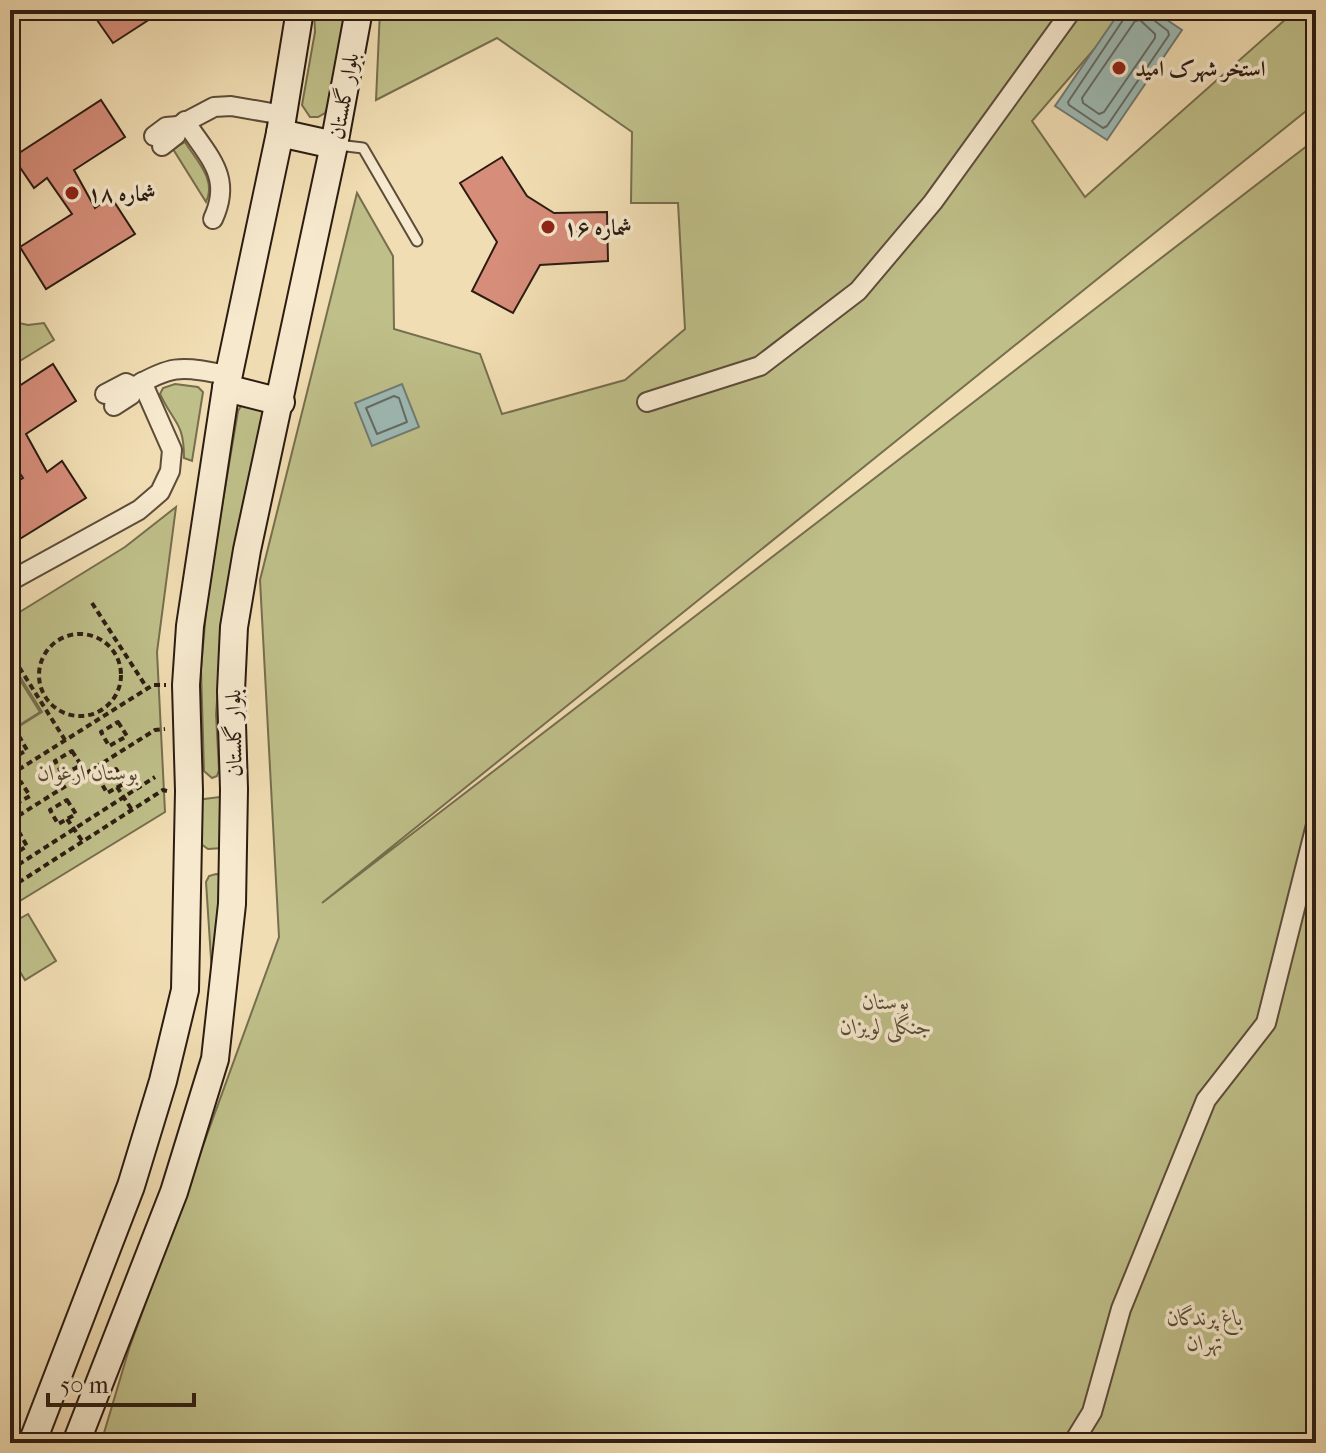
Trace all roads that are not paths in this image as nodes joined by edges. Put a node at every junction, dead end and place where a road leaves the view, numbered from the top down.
1 (300, 10) edge
2 (359, 10) edge
3 (1072, 10) edge
4 (182, 124) junction
5 (282, 124) junction
6 (158, 141) dead end
7 (334, 145) junction
8 (213, 219) dead end
9 (417, 241) dead end
10 (228, 382) junction
11 (138, 384) junction
12 (109, 400) dead end
13 (281, 402) junction
14 (647, 402) dead end
15 (10, 581) edge
16 (234, 789) junction
17 (189, 791) junction
18 (1316, 825) edge
19 (1092, 1412) junction
20 (32, 1443) edge
21 (76, 1443) edge
22 (1073, 1443) edge
23 (1091, 1443) edge

1 - 5 main road, بلوار گلستان
2 - 7 main road, بلوار گلستان
3 - 14 street
4 - 5 street
4 - 6 street
4 - 8 street
5 - 7 main road
5 - 10 main road, بلوار گلستان
7 - 9 lane
7 - 13 main road, بلوار گلستان
10 - 11 street
10 - 13 main road
10 - 17 main road, بلوار گلستان
11 - 12 street
11 - 15 street
13 - 16 main road, بلوار گلستان
16 - 17 main road
16 - 21 main road, بلوار گلستان
17 - 20 main road, بلوار گلستان
18 - 19 street
19 - 22 street
19 - 23 street

